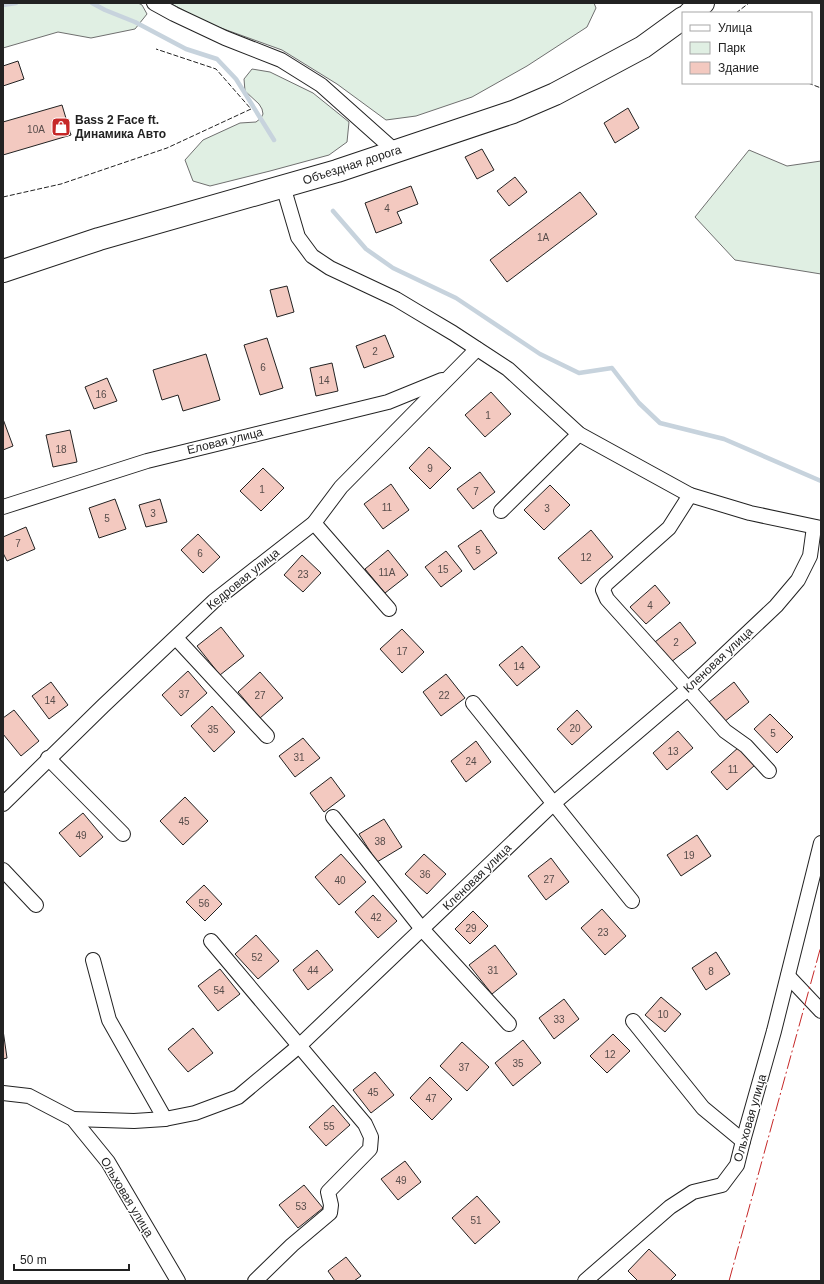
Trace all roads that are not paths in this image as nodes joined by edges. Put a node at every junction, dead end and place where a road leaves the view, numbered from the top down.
1 (154, 3) edge
2 (703, 3) edge
3 (691, 12) edge
4 (682, 19) edge
5 (395, 151) junction
6 (284, 186) junction
7 (3, 271) edge
8 (477, 349) junction
9 (448, 378) junction
10 (579, 434) junction
11 (690, 495) junction
12 (3, 507) edge
13 (501, 511) dead end
14 (314, 523) junction
15 (817, 528) edge
16 (389, 608) dead end
17 (176, 638) junction
18 (688, 689) junction
19 (473, 703) dead end
20 (267, 736) dead end
21 (48, 758) junction
22 (769, 771) dead end
23 (554, 803) junction
24 (3, 804) edge
25 (333, 817) dead end
26 (123, 834) dead end
27 (821, 842) edge
28 (3, 870) edge
29 (632, 901) dead end
30 (36, 905) dead end
31 (422, 929) junction
32 (211, 941) dead end
33 (93, 960) dead end
34 (788, 976) junction
35 (821, 1011) edge
36 (633, 1021) dead end
37 (509, 1024) dead end
38 (300, 1046) junction
39 (3, 1093) edge
40 (73, 1119) junction
41 (165, 1119) junction
42 (743, 1141) junction
43 (178, 1281) edge
44 (255, 1281) edge
45 (585, 1281) edge

1 - 5 street
2 - 3 main road
4 - 5 main road, Объездная дорога
5 - 6 main road, Объездная дорога
6 - 7 main road, Объездная дорога
6 - 8 street
8 - 9 street, Кедровая улица
8 - 10 street
9 - 12 street, Еловая улица
9 - 14 street, Кедровая улица
10 - 11 street
10 - 13 street
11 - 15 street
11 - 18 street
14 - 16 street
14 - 17 street, Кедровая улица
15 - 18 street, Кленовая улица
17 - 20 street
17 - 21 street, Кедровая улица
18 - 22 street
18 - 23 street, Кленовая улица
19 - 23 street
21 - 24 street, Кедровая улица
21 - 26 street
23 - 29 street
23 - 31 street, Кленовая улица
25 - 31 street
27 - 34 street, Ольховая улица
28 - 30 street
31 - 37 street
31 - 38 street, Кленовая улица
32 - 38 street
33 - 41 street
34 - 35 street
34 - 42 street, Ольховая улица
36 - 42 street
38 - 41 street, Кленовая улица
38 - 44 street
39 - 40 street, Ольховая улица
40 - 41 street, Кленовая улица
40 - 43 street, Ольховая улица
42 - 45 street, Ольховая улица

